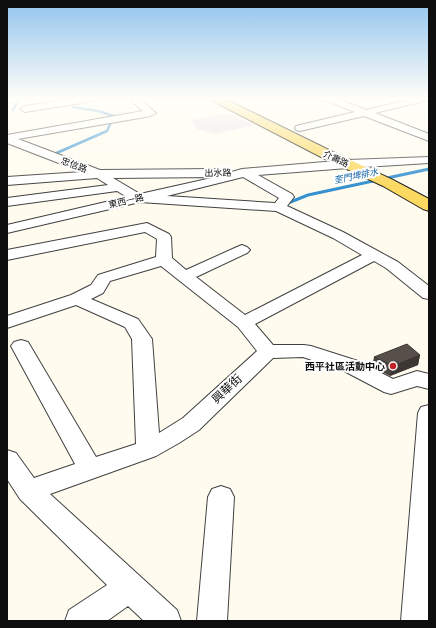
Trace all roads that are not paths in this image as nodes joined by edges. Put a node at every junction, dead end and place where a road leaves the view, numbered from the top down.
1 (13, 127) edge
2 (65, 127) edge
3 (274, 127) edge
4 (303, 127) edge
5 (402, 127) edge
6 (300, 128) joint
7 (7, 138) edge
8 (429, 138) edge
9 (429, 160) edge
10 (348, 164) junction
11 (372, 170) junction
12 (245, 173) junction
13 (99, 174) junction
14 (389, 178) junction
15 (7, 181) edge
16 (120, 187) junction
17 (429, 193) edge
18 (137, 198) junction
19 (7, 202) edge
20 (429, 206) edge
21 (279, 207) junction
22 (7, 229) edge
23 (242, 250) dead end
24 (374, 255) junction
25 (7, 256) edge
26 (164, 260) junction
27 (186, 276) junction
28 (429, 294) edge
29 (77, 299) junction
30 (7, 322) edge
31 (244, 323) junction
32 (21, 346) dead end
33 (268, 352) junction
34 (429, 382) edge
35 (429, 413) edge
36 (148, 449) junction
37 (7, 460) edge
38 (90, 469) junction
39 (29, 491) junction
40 (221, 497) dead end
41 (130, 587) junction
42 (158, 618) edge
43 (80, 621) edge
44 (212, 621) edge
45 (416, 621) edge

1 - 7 street
2 - 7 street
3 - 10 main road, 介壽路
4 - 6 street
5 - 8 street
6 - 11 main road, 介壽路
7 - 13 street, 忠信路
9 - 11 street
10 - 11 main road, 介壽路
10 - 12 street, 出水路
11 - 14 main road
12 - 13 street, 出水路
12 - 18 street, 東西一路
12 - 21 street
13 - 15 street, 出水路
13 - 16 street, 忠信路
14 - 17 main road
14 - 20 main road
16 - 18 street, 忠信路
16 - 19 street
18 - 21 street
18 - 22 street, 東西一路
21 - 24 street
23 - 27 street
24 - 28 street
24 - 31 street
25 - 26 street
26 - 27 street
26 - 29 street
27 - 31 street
29 - 30 street
29 - 36 street
31 - 33 street
32 - 38 street
33 - 34 street
33 - 36 street, 興華街
35 - 45 street
36 - 38 street, 興華街
37 - 39 street
38 - 39 street, 興華街
39 - 41 street
40 - 44 street
41 - 42 street
41 - 43 street

